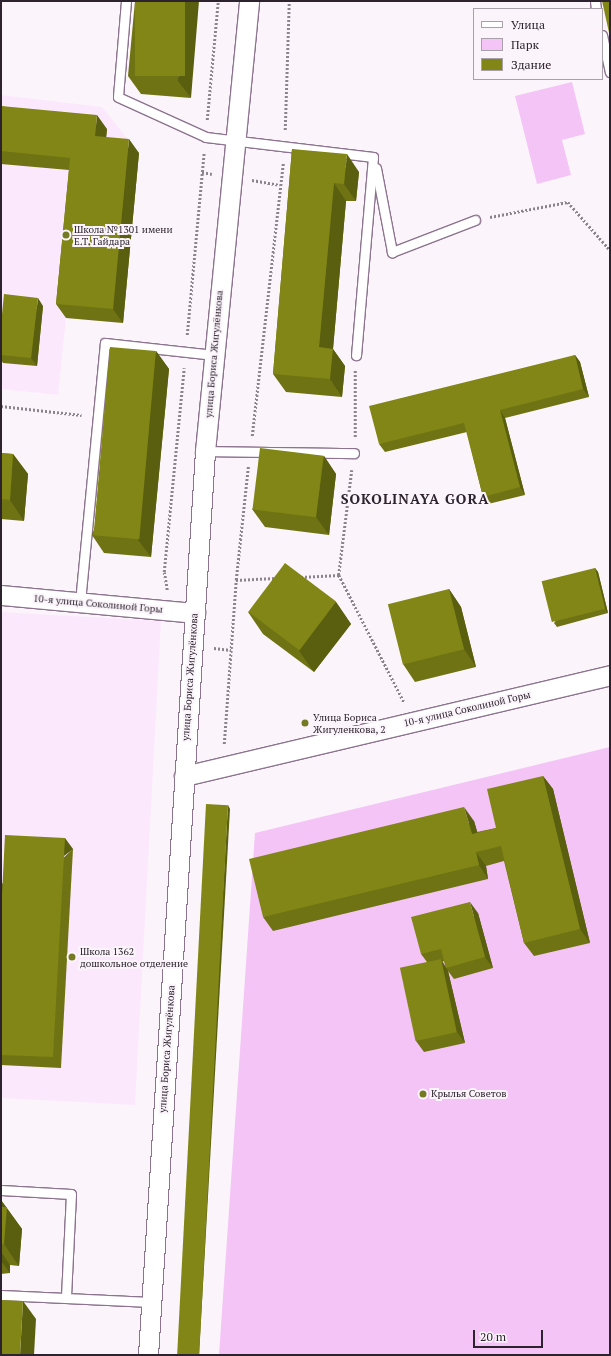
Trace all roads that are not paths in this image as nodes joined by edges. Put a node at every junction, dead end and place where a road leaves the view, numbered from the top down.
1 (126, 1) edge
2 (249, 1) edge
3 (603, 40) edge
4 (610, 72) edge
5 (234, 140) junction
6 (373, 157) junction
7 (475, 220) road end
8 (214, 355) junction
9 (356, 355) road end
10 (205, 451) junction
11 (354, 453) road end
12 (1, 595) edge
13 (80, 602) junction
14 (195, 612) junction
15 (610, 675) edge
16 (184, 776) junction
17 (1, 1190) edge
18 (1, 1295) edge
19 (66, 1298) junction
20 (151, 1302) junction
21 (148, 1355) edge

1 - 5 lane
2 - 5 street, улица Бориса Жигулёнкова
3 - 4 lane
5 - 6 lane
5 - 8 street, улица Бориса Жигулёнкова
6 - 7 lane
6 - 9 lane
8 - 10 street, улица Бориса Жигулёнкова
8 - 13 lane
10 - 11 lane
10 - 14 street, улица Бориса Жигулёнкова
12 - 13 street, 10-я улица Соколиной Горы
13 - 14 street, 10-я улица Соколиной Горы
14 - 16 street, улица Бориса Жигулёнкова
15 - 16 street, 10-я улица Соколиной Горы
16 - 20 street, улица Бориса Жигулёнкова
17 - 19 lane
18 - 19 lane
19 - 20 lane
20 - 21 street, улица Бориса Жигулёнкова

